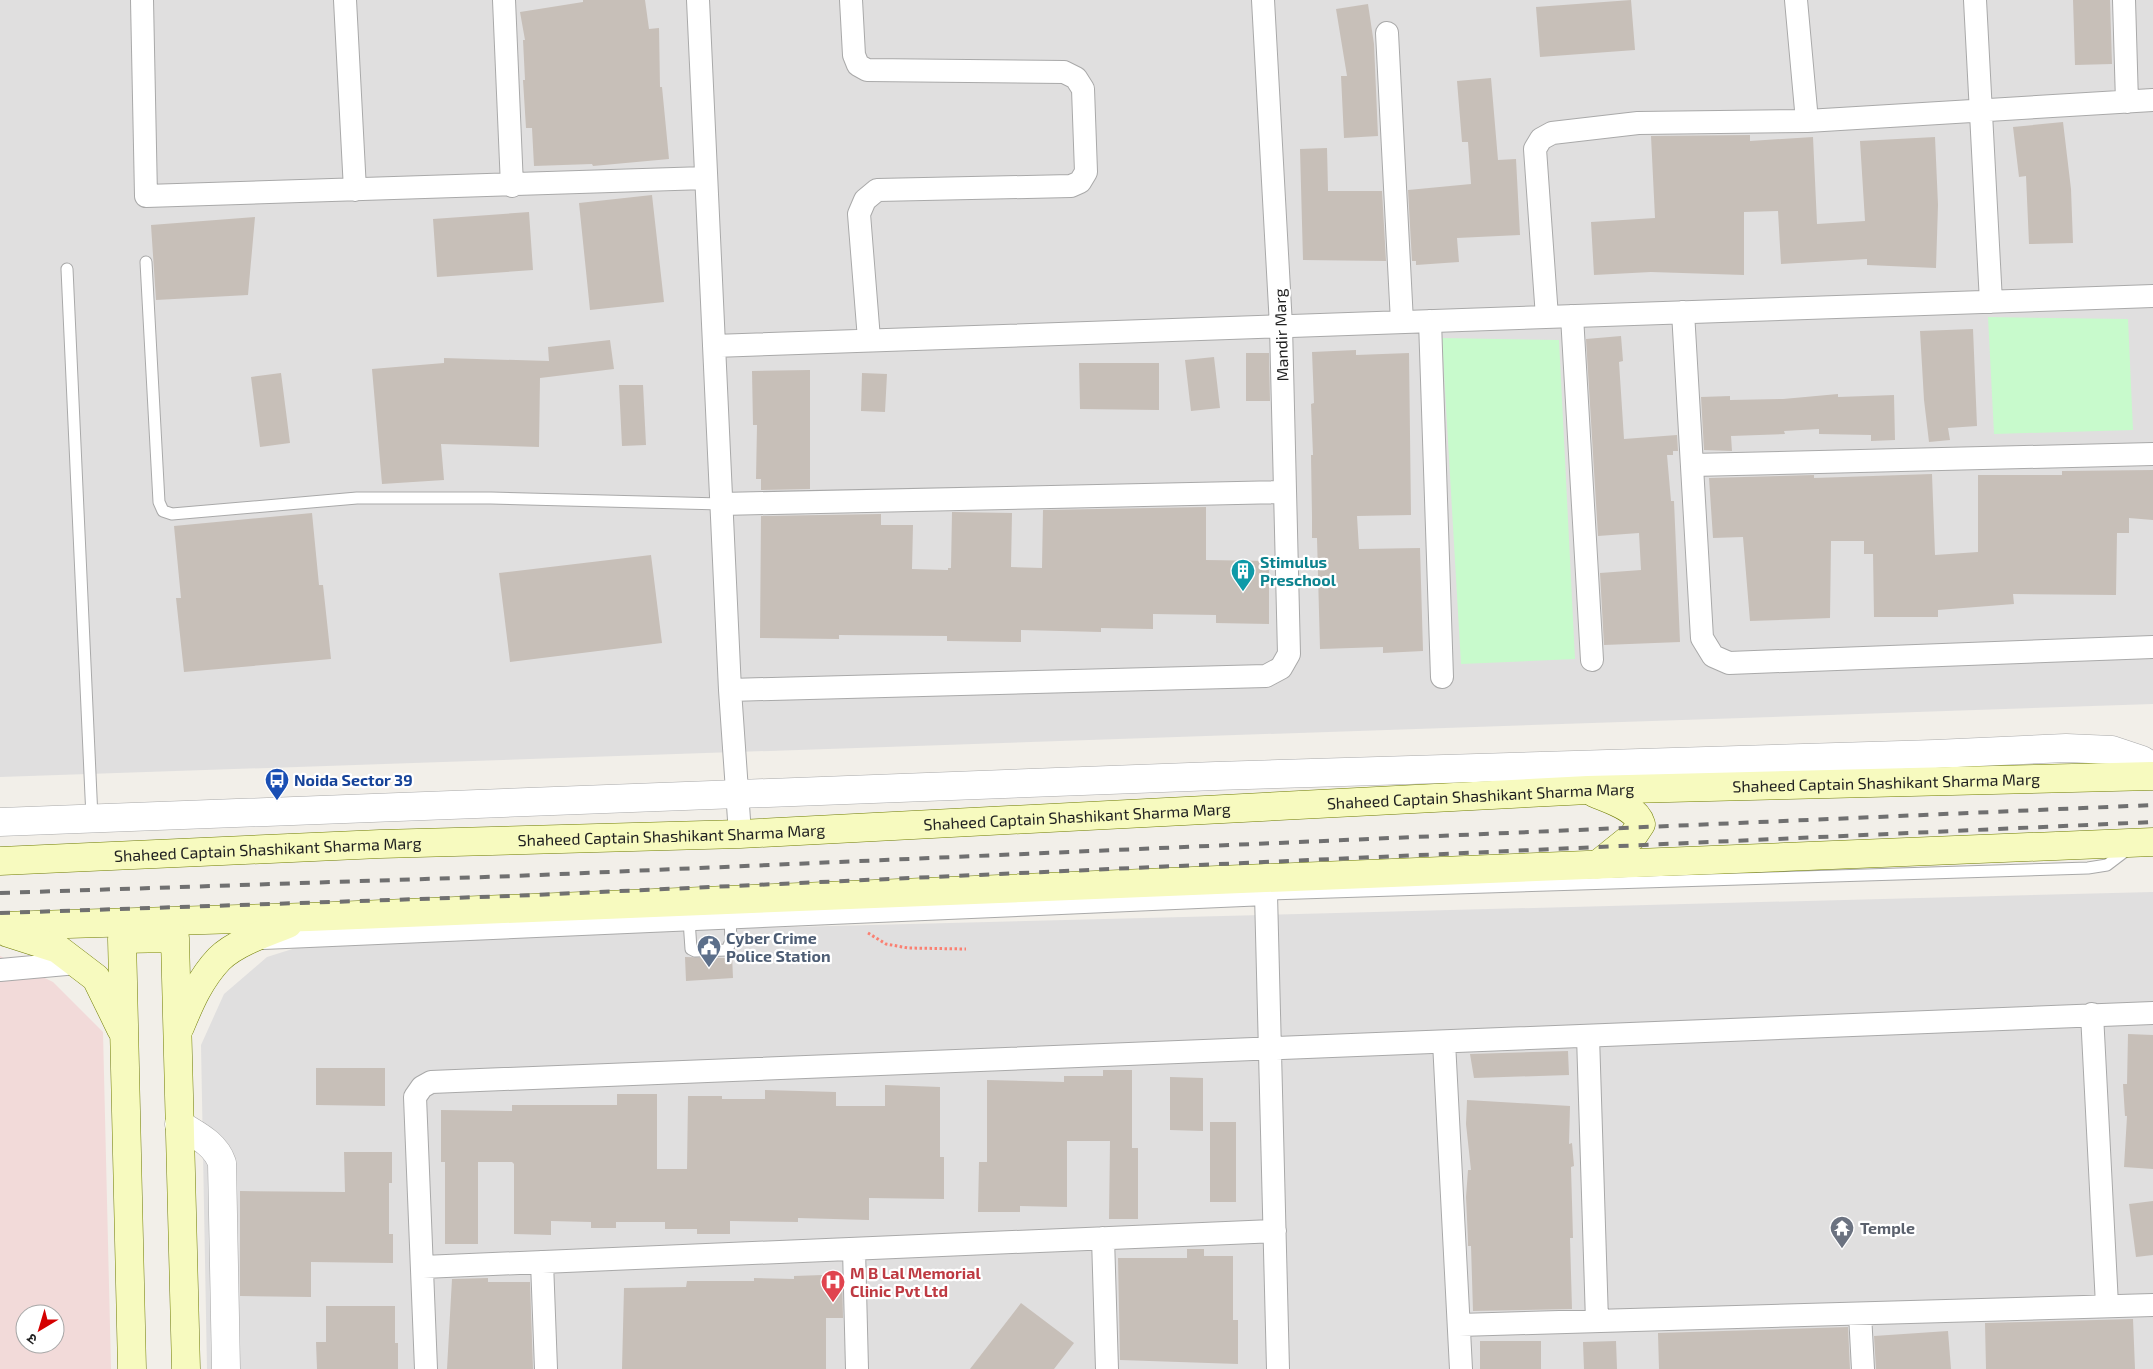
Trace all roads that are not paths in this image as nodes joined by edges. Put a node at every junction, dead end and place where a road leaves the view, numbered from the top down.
1 (142, 0) edge
2 (345, 0) edge
3 (504, 0) edge
4 (698, 0) edge
5 (851, 0) edge
6 (1263, 0) edge
7 (1796, 0) edge
8 (1975, 0) edge
9 (2124, 0) edge
10 (1387, 33) dead end
11 (2153, 100) edge
12 (2127, 102) junction
13 (1980, 112) junction
14 (1807, 121) junction
15 (706, 178) junction
16 (512, 186) junction
17 (354, 190) junction
18 (146, 262) dead end
19 (67, 269) dead end
20 (2153, 296) edge
21 (1991, 302) junction
22 (1683, 312) junction
23 (1572, 316) junction
24 (1547, 317) junction
25 (1430, 321) junction
26 (1402, 322) junction
27 (1281, 326) junction
28 (869, 340) junction
29 (714, 346) junction
30 (2153, 454) edge
31 (1692, 466) junction
32 (1285, 492) junction
33 (721, 504) junction
34 (2153, 647) edge
35 (1592, 660) dead end
36 (1442, 677) dead end
37 (730, 690) junction
38 (2153, 767) edge
39 (2153, 776) edge
40 (1588, 790) junction
41 (738, 793) junction
42 (92, 818) junction
43 (0, 822) edge
44 (740, 834) junction
45 (2144, 843) edge
46 (0, 861) edge
47 (1597, 865) junction
48 (1266, 886) junction
49 (308, 917) junction
50 (730, 918) junction
51 (689, 920) junction
52 (0, 926) edge
53 (0, 931) edge
54 (252, 938) junction
55 (77, 963) junction
56 (0, 970) edge
57 (2153, 1013) edge
58 (2092, 1014) junction
59 (176, 1035) junction
60 (1588, 1036) junction
61 (125, 1037) junction
62 (1444, 1042) junction
63 (1269, 1048) junction
64 (179, 1124) junction
65 (1275, 1231) junction
66 (1103, 1238) junction
67 (854, 1249) junction
68 (542, 1262) junction
69 (423, 1267) junction
70 (2107, 1305) junction
71 (2153, 1305) edge
72 (1860, 1314) junction
73 (1598, 1321) junction
74 (1459, 1325) junction
75 (132, 1369) edge
76 (186, 1369) edge
77 (226, 1369) edge
78 (426, 1369) edge
79 (546, 1369) edge
80 (857, 1369) edge
81 (1107, 1369) edge
82 (1278, 1369) edge
83 (1461, 1369) edge
84 (1864, 1369) edge

1 - 17 street
2 - 17 street
3 - 16 street
4 - 15 street
5 - 28 street
6 - 27 street, Mandir Marg
7 - 14 street
8 - 13 street
9 - 12 street
10 - 26 street
11 - 12 street
12 - 13 street
13 - 14 street
13 - 21 street
14 - 24 street
15 - 16 street
15 - 29 street
16 - 17 street
18 - 33 lane
19 - 42 lane
20 - 21 street
21 - 22 street
22 - 23 street
22 - 31 street
23 - 24 street
23 - 35 street
24 - 25 street
25 - 26 street
25 - 36 street
26 - 27 street
27 - 28 street
27 - 32 street, Mandir Marg
28 - 29 street
29 - 33 street
30 - 31 street
31 - 34 street
32 - 33 street
32 - 37 street, Mandir Marg
33 - 37 street
37 - 41 street
38 - 41 street
39 - 40 main road, Shaheed Captain Shashikant Sharma Marg
40 - 44 main road, Shaheed Captain Shashikant Sharma Marg
40 - 47 main road
41 - 42 street
41 - 44 street
42 - 43 street
44 - 46 main road, Shaheed Captain Shashikant Sharma Marg
45 - 47 main road
45 - 48 lane
47 - 48 main road
48 - 49 main road
48 - 50 street
48 - 63 street
49 - 52 main road
49 - 54 main road
50 - 51 street
50 - 51 lane
51 - 54 street
53 - 55 main road
54 - 59 main road
55 - 56 street
55 - 61 main road
57 - 58 street
58 - 60 street
58 - 70 street
59 - 61 main road
59 - 64 main road
60 - 62 street
60 - 73 street
61 - 75 main road
62 - 63 street
62 - 74 street
63 - 65 street
63 - 69 street
64 - 76 main road
64 - 77 street
65 - 66 street
65 - 82 street
66 - 67 street
66 - 81 street
67 - 68 street
67 - 80 street
68 - 69 street
68 - 79 street
69 - 78 street
70 - 71 street
70 - 72 street
72 - 73 street
72 - 84 street
73 - 74 street
74 - 83 street

